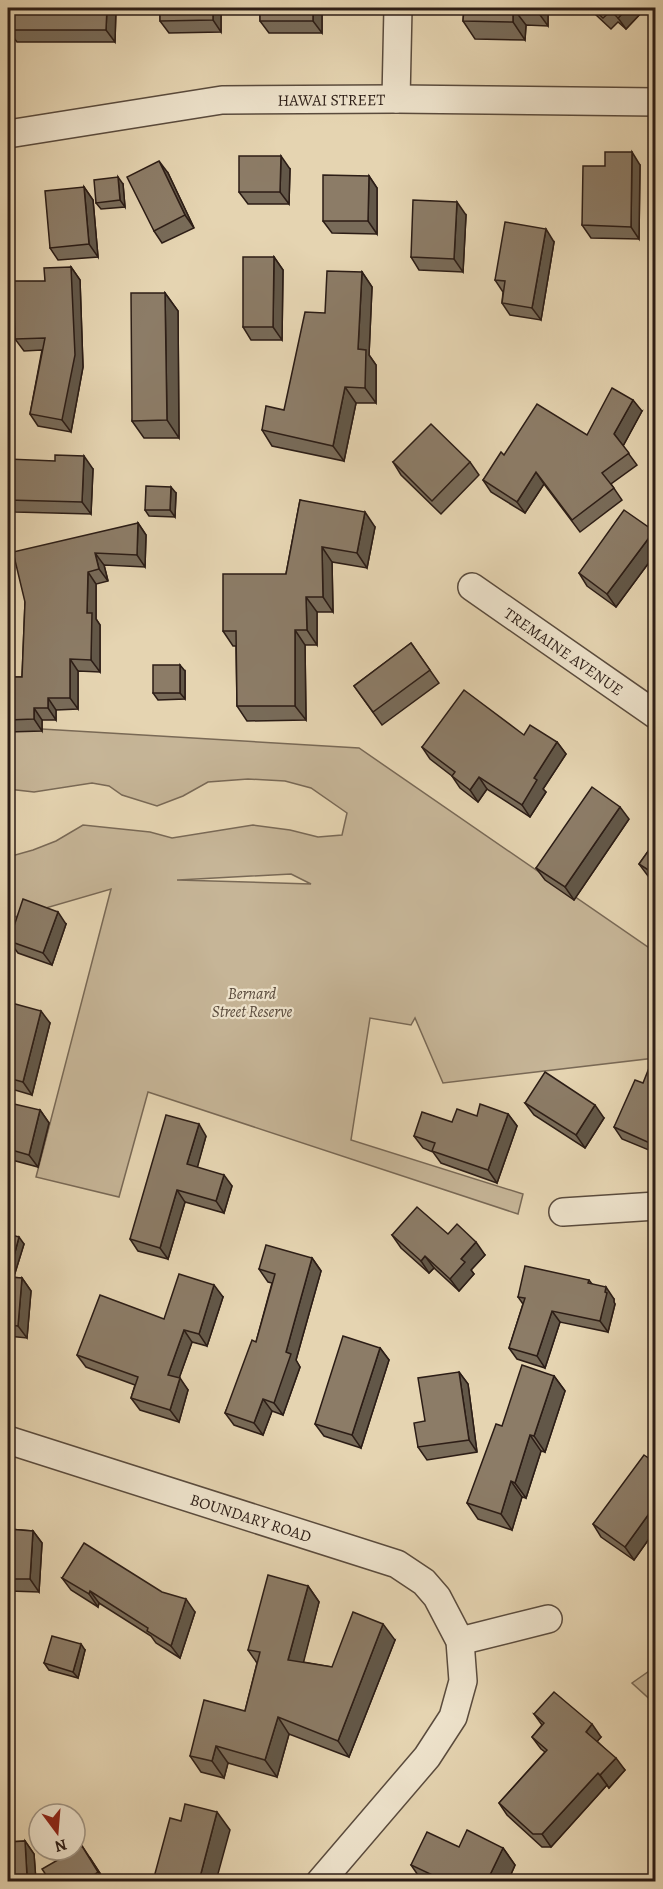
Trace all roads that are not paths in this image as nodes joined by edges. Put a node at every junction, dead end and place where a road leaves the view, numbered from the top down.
1 (398, 8) edge
2 (396, 99) junction
3 (656, 102) edge
4 (8, 134) edge
5 (472, 588) dead end
6 (656, 715) edge
7 (656, 1206) edge
8 (563, 1212) dead end
9 (8, 1440) edge
10 (548, 1619) dead end
11 (460, 1641) junction
12 (320, 1881) edge

1 - 2 street
2 - 3 street, HAWAI STREET
2 - 4 street, HAWAI STREET
5 - 6 street, TREMAINE AVENUE
7 - 8 street
9 - 11 street, BOUNDARY ROAD
10 - 11 street
11 - 12 street, BOUNDARY ROAD

